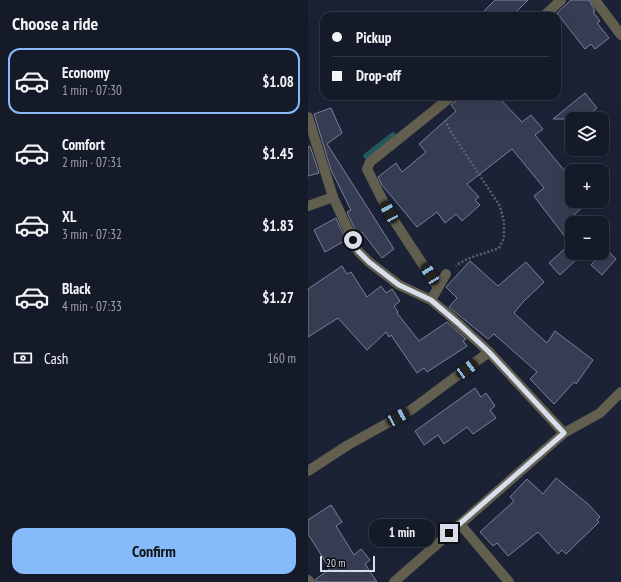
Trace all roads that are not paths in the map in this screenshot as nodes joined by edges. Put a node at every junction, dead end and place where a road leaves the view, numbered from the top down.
1 (561, 0) edge
2 (595, 0) edge
3 (548, 12) edge
4 (621, 35) edge
5 (447, 100) edge
6 (308, 118) edge
7 (333, 197) junction
8 (308, 206) edge
9 (446, 274) road end
10 (437, 286) junction
11 (431, 300) junction
12 (489, 352) junction
13 (621, 392) edge
14 (564, 433) junction
15 (308, 470) edge
16 (460, 524) junction
17 (394, 582) edge
18 (509, 582) edge

1 - 3 street
2 - 4 street
5 - 10 street
6 - 7 street
7 - 8 street
7 - 11 street
9 - 10 street
10 - 11 street
11 - 12 street
12 - 14 street
12 - 15 street
13 - 14 street
14 - 16 street
16 - 17 street
16 - 18 street

